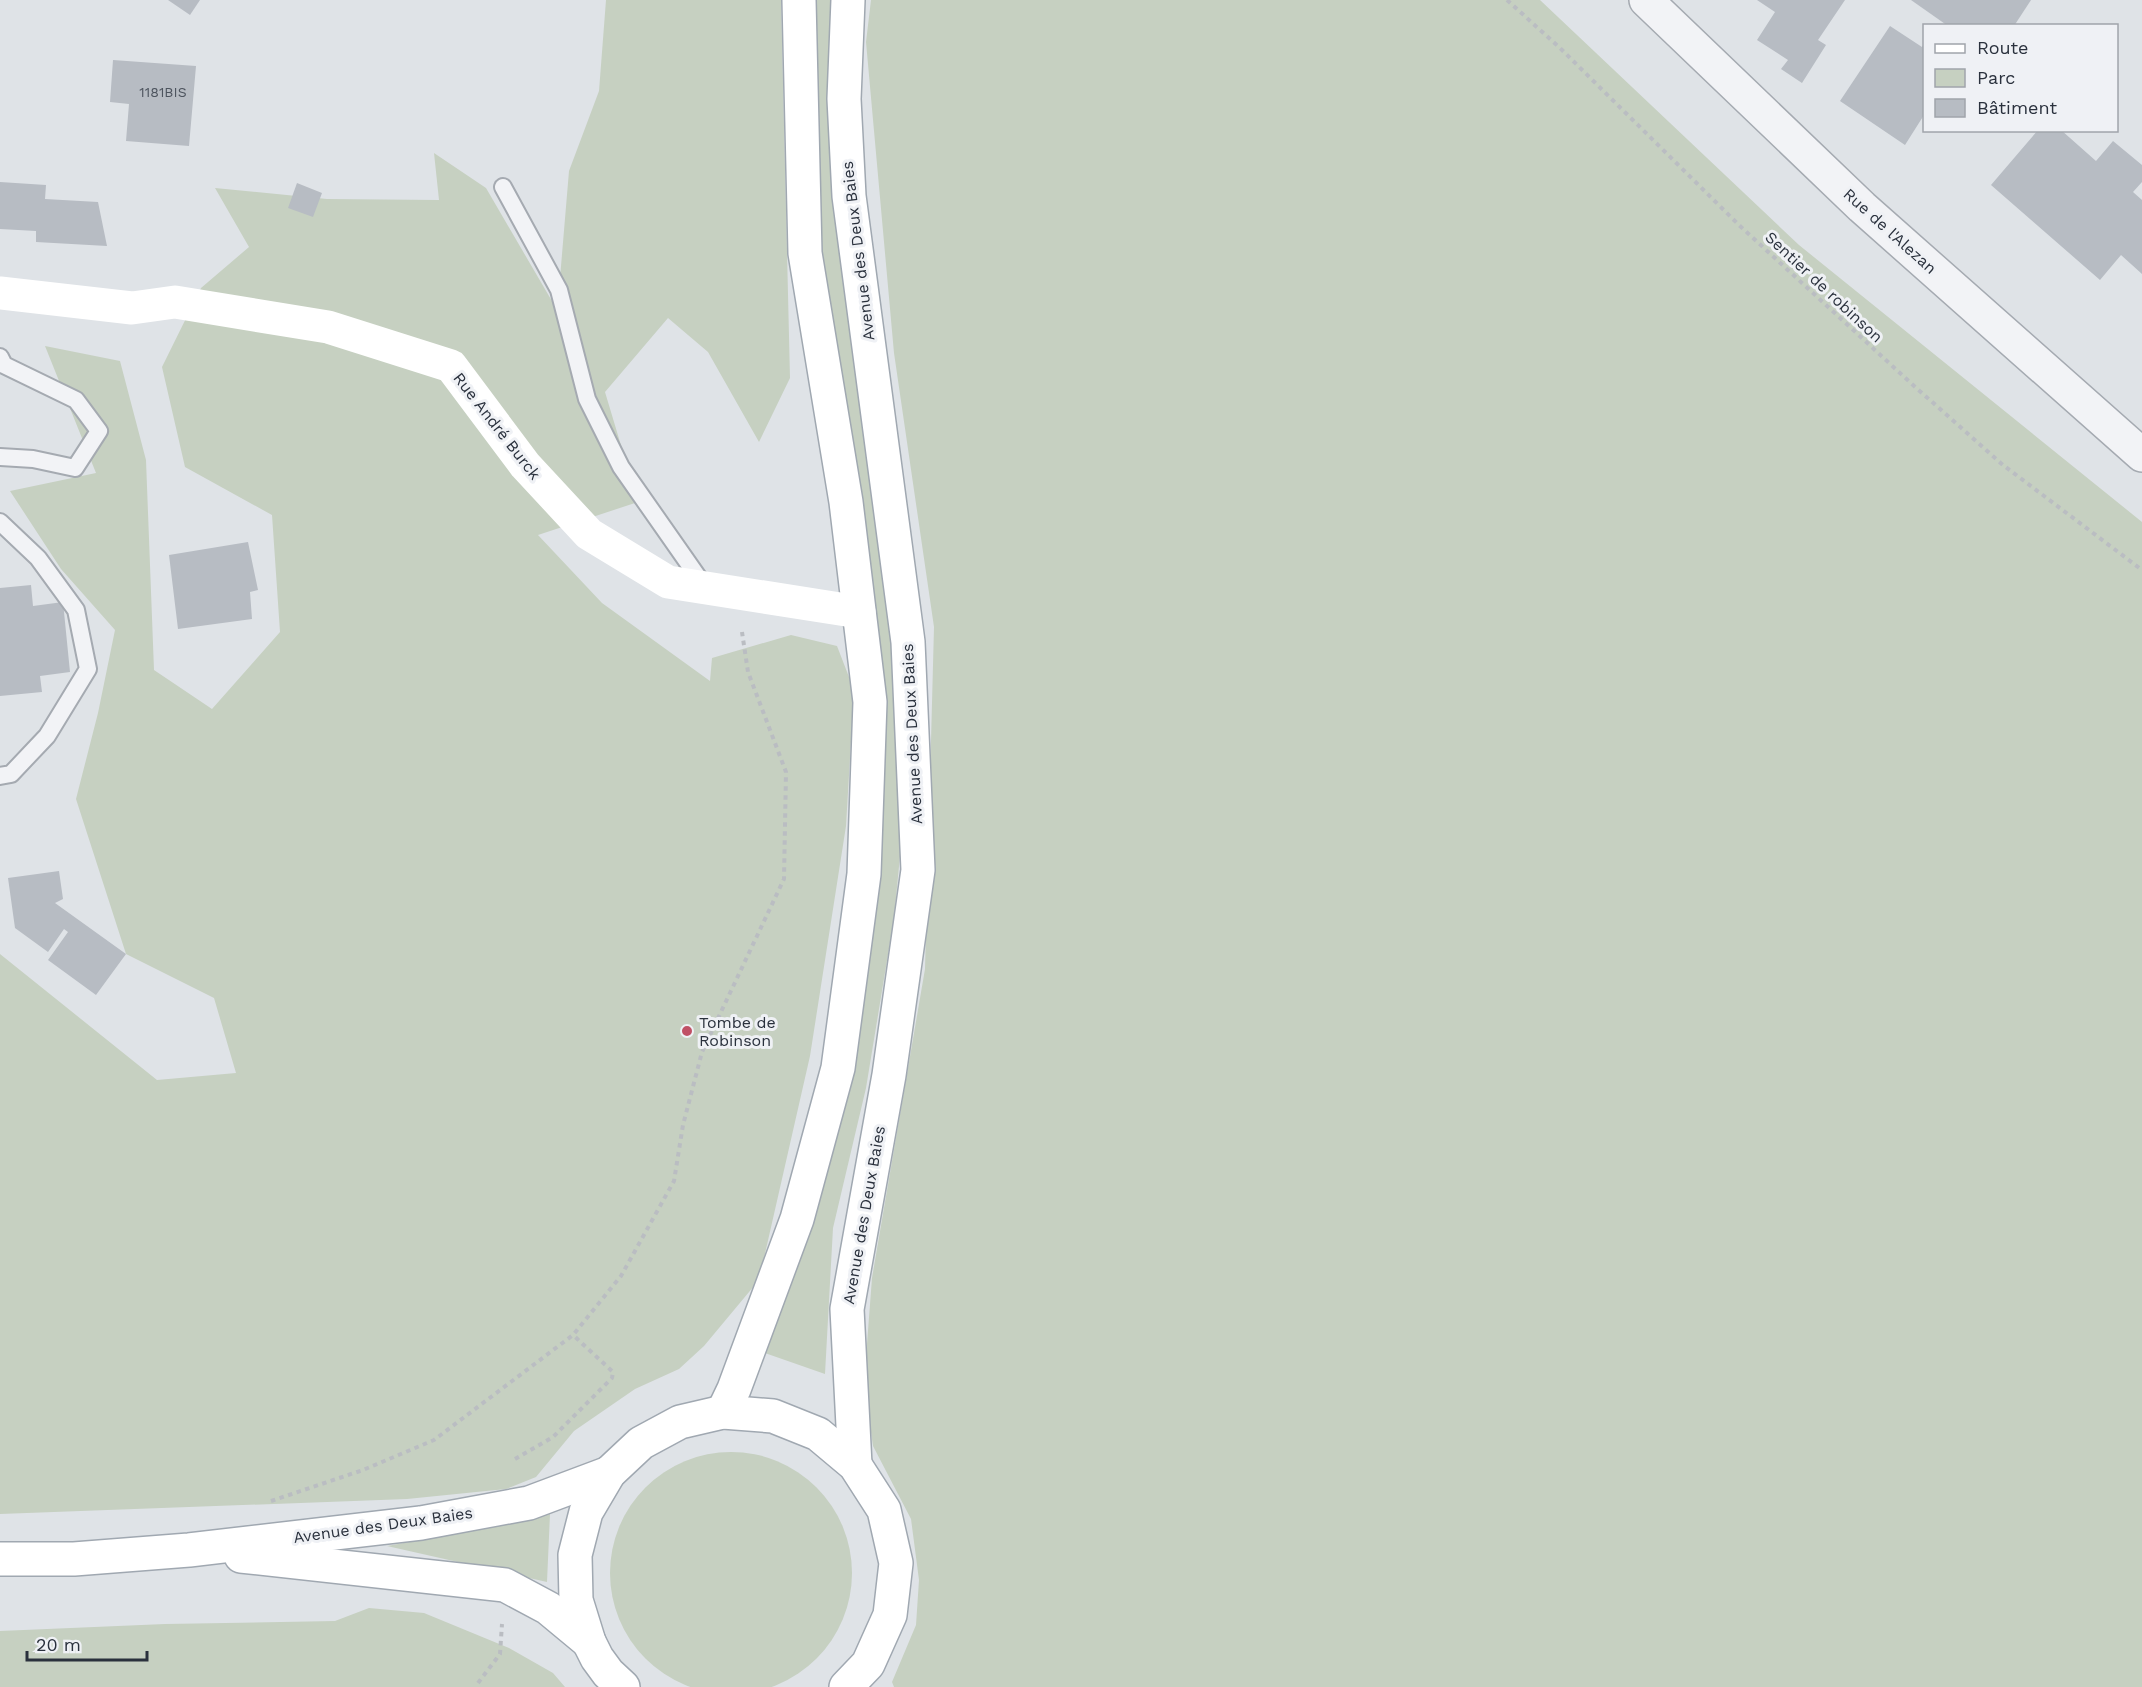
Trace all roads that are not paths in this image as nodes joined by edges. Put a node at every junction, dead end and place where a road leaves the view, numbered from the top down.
1 (799, 0) edge
2 (848, 0) edge
3 (1646, 0) edge
4 (503, 187) dead end
5 (0, 293) edge
6 (0, 357) edge
7 (2142, 455) edge
8 (0, 458) edge
9 (0, 522) edge
10 (721, 590) junction
11 (859, 612) junction
12 (0, 776) edge
13 (723, 1412) junction
14 (855, 1465) junction
15 (609, 1473) junction
16 (189, 1550) junction
17 (0, 1559) edge
18 (589, 1642) junction
19 (863, 1679) edge
20 (612, 1682) edge

1 - 11 main road
2 - 14 main road, Avenue des Deux Baies
3 - 7 street, Rue de l'Alezan
4 - 10 lane
5 - 10 main road, Rue André Burck
6 - 8 lane
9 - 12 lane
10 - 11 main road, Rue André Burck
11 - 13 main road
13 - 14 main road
13 - 15 main road
14 - 19 main road
15 - 16 main road, Avenue des Deux Baies
15 - 18 main road
16 - 17 main road, Avenue des Deux Baies
16 - 18 main road, Avenue des Deux Baies
18 - 20 main road

